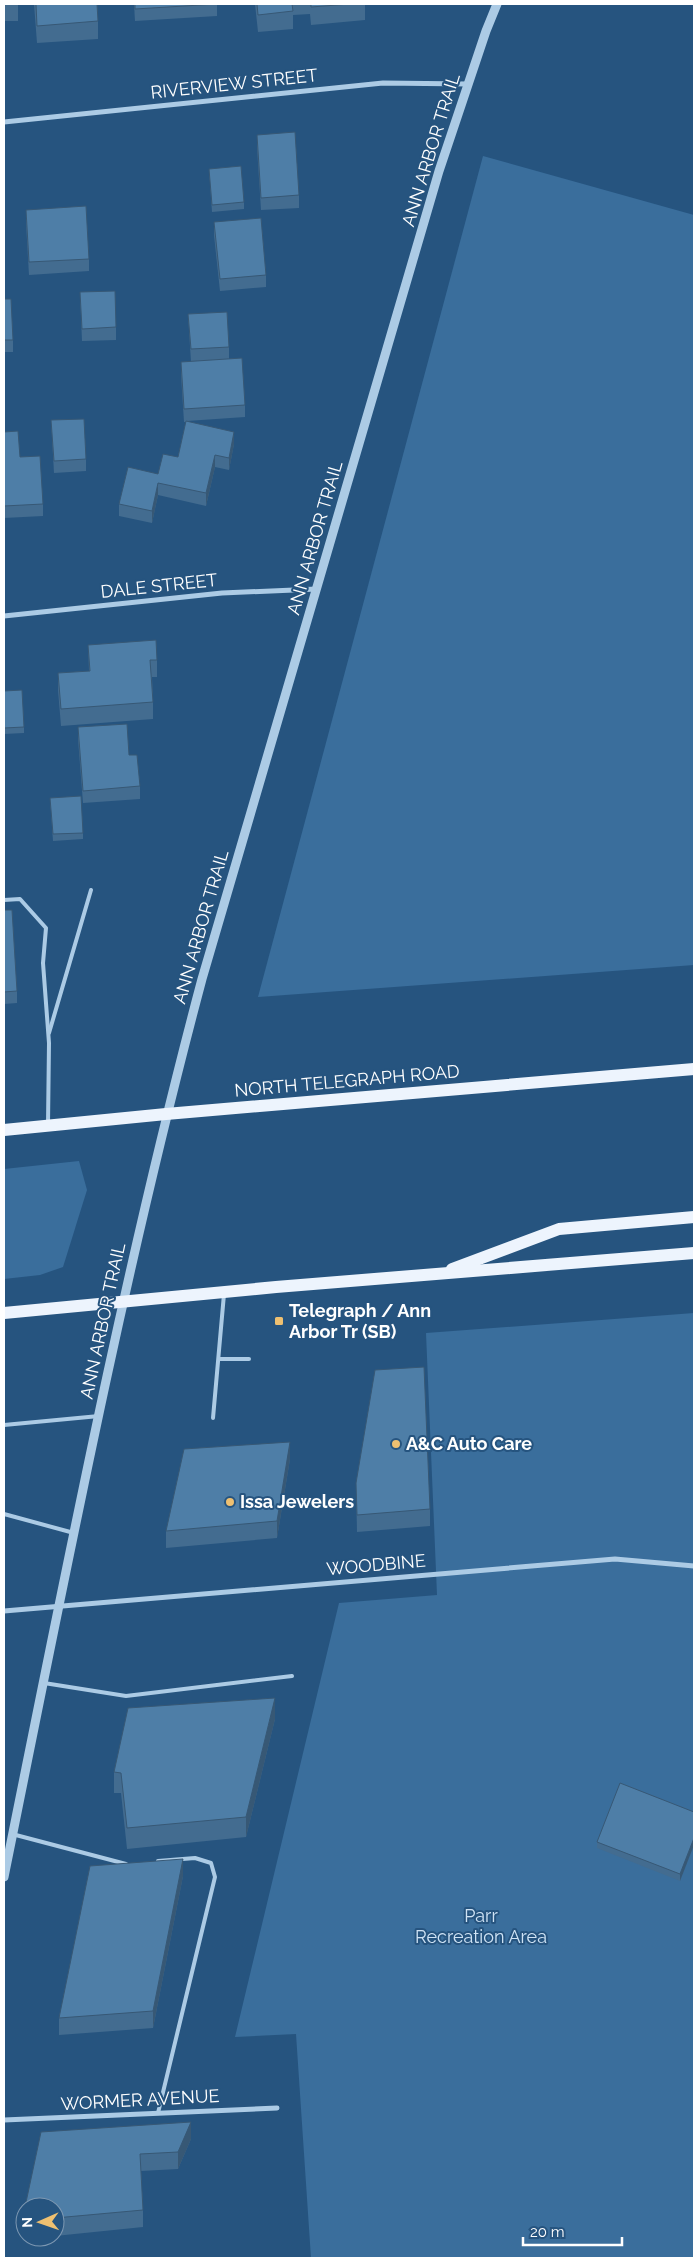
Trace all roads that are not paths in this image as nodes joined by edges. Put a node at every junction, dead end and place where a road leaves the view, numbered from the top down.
1 (497, 4) edge
2 (468, 84) junction
3 (4, 122) edge
4 (317, 588) junction
5 (4, 616) edge
6 (91, 890) dead end
7 (4, 900) edge
8 (48, 1035) junction
9 (694, 1069) edge
10 (166, 1114) junction
11 (48, 1126) junction
12 (4, 1130) edge
13 (694, 1217) edge
14 (694, 1253) edge
15 (438, 1274) junction
16 (224, 1292) junction
17 (122, 1302) junction
18 (4, 1313) edge
19 (249, 1359) dead end
20 (219, 1360) junction
21 (99, 1416) junction
22 (212, 1418) dead end
23 (4, 1425) edge
24 (4, 1514) edge
25 (74, 1534) junction
26 (694, 1566) edge
27 (60, 1605) junction
28 (4, 1611) edge
29 (292, 1676) dead end
30 (44, 1683) junction
31 (12, 1834) junction
32 (150, 1862) edge
33 (133, 1864) edge
34 (4, 1877) edge
35 (277, 2108) dead end
36 (158, 2113) junction
37 (4, 2120) edge

1 - 2 street, ANN ARBOR TRAIL
2 - 3 street, RIVERVIEW STREET
2 - 4 street, ANN ARBOR TRAIL
4 - 5 street, DALE STREET
4 - 10 street, ANN ARBOR TRAIL
6 - 8 lane
7 - 8 lane
8 - 11 lane
9 - 10 main road, NORTH TELEGRAPH ROAD
10 - 11 main road, NORTH TELEGRAPH ROAD
10 - 17 street, ANN ARBOR TRAIL
11 - 12 main road, NORTH TELEGRAPH ROAD
13 - 15 main road
14 - 15 main road
15 - 16 main road
16 - 17 main road
16 - 20 lane
17 - 18 main road
17 - 21 street, ANN ARBOR TRAIL
19 - 20 lane
20 - 22 lane
21 - 23 lane
21 - 25 street, ANN ARBOR TRAIL
24 - 25 lane
25 - 27 street, ANN ARBOR TRAIL
26 - 27 street, WOODBINE
27 - 28 street, WOODBINE
27 - 30 street, ANN ARBOR TRAIL
29 - 30 lane
30 - 31 street, ANN ARBOR TRAIL
31 - 33 lane
31 - 34 street, ANN ARBOR TRAIL
32 - 36 lane
35 - 36 street, WORMER AVENUE
36 - 37 street, WORMER AVENUE

